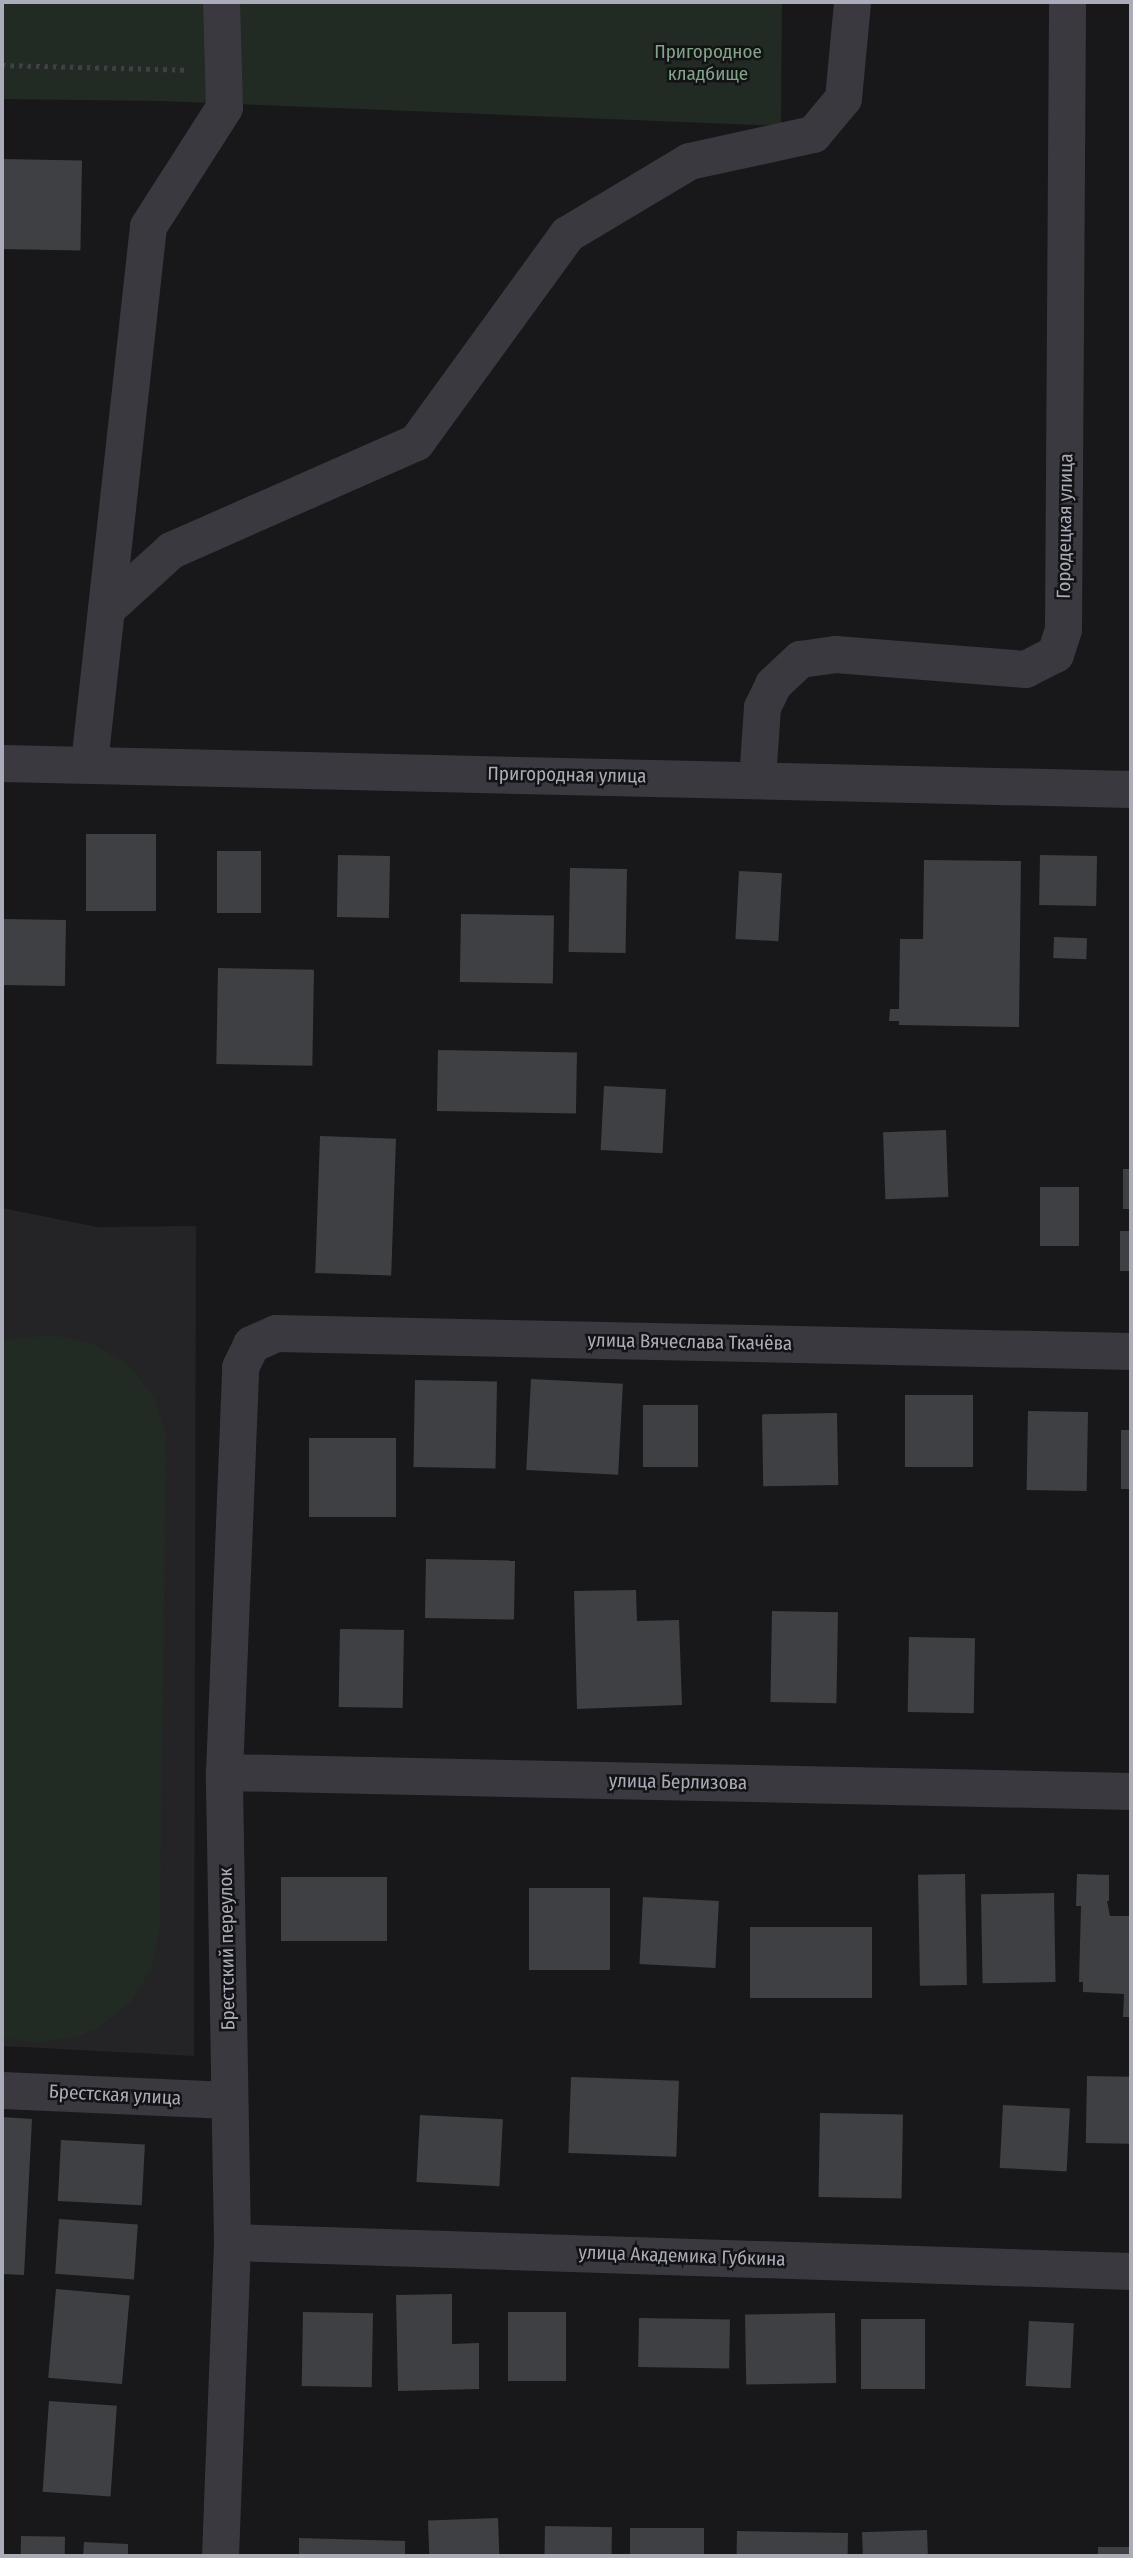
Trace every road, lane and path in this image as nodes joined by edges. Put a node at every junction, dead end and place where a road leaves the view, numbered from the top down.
1 (221, 2) edge
2 (852, 2) edge
3 (1068, 2) edge
4 (2, 65) edge
5 (223, 71) junction
6 (106, 609) junction
7 (2, 763) edge
8 (89, 763) junction
9 (757, 780) junction
10 (1131, 789) edge
11 (251, 1344) joint
12 (1131, 1351) edge
13 (224, 1772) junction
14 (1131, 1791) edge
15 (2, 2090) edge
16 (229, 2100) junction
17 (232, 2242) junction
18 (1131, 2271) edge
19 (220, 2556) edge

1 - 5 street
2 - 6 street
3 - 9 street, Городецкая улица
4 - 5 path
5 - 6 street
6 - 8 street
7 - 8 street, Пригородная улица
8 - 9 street, Пригородная улица
9 - 10 street, Пригородная улица
11 - 12 street, улица Вячеслава Ткачёва
11 - 13 street, Брестский переулок
13 - 14 street, улица Берлизова
13 - 16 street, Брестский переулок
15 - 16 street, Брестская улица
16 - 17 street, Брестский переулок
17 - 18 street, улица Академика Губкина
17 - 19 street, Брестский переулок

